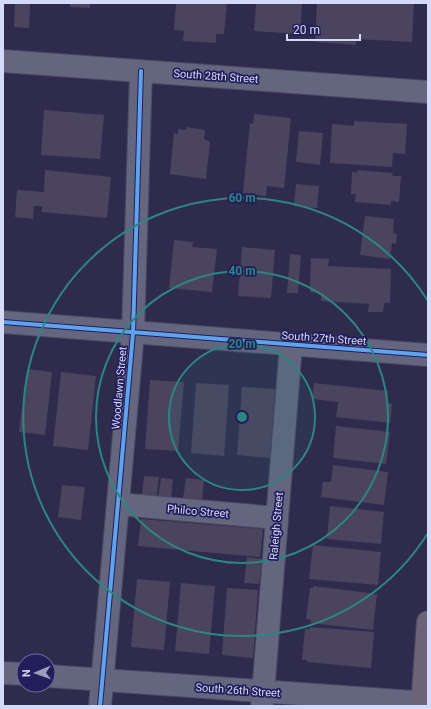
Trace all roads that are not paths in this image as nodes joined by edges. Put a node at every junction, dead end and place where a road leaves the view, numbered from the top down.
1 (3, 61) edge
2 (141, 71) junction
3 (428, 92) edge
4 (3, 322) edge
5 (133, 333) junction
6 (291, 345) junction
7 (428, 355) edge
8 (118, 504) junction
9 (277, 518) junction
10 (428, 622) edge
11 (3, 673) edge
12 (16, 674) edge
13 (56, 677) edge
14 (102, 680) junction
15 (262, 699) edge
16 (424, 704) edge
17 (100, 706) edge

1 - 2 street, South 28th Street
2 - 3 street, South 28th Street
2 - 5 street, Woodlawn Street
4 - 5 street, South 27th Street
5 - 6 street, South 27th Street
5 - 8 street, Woodlawn Street
6 - 7 street, South 27th Street
6 - 9 street, Raleigh Street
8 - 9 street, Philco Street
8 - 14 street, Woodlawn Street
9 - 15 street, Raleigh Street
10 - 16 main road
11 - 12 street
13 - 14 street, South 26th Street
14 - 15 street, South 26th Street
14 - 17 street, Woodlawn Street
15 - 16 street, South 26th Street

